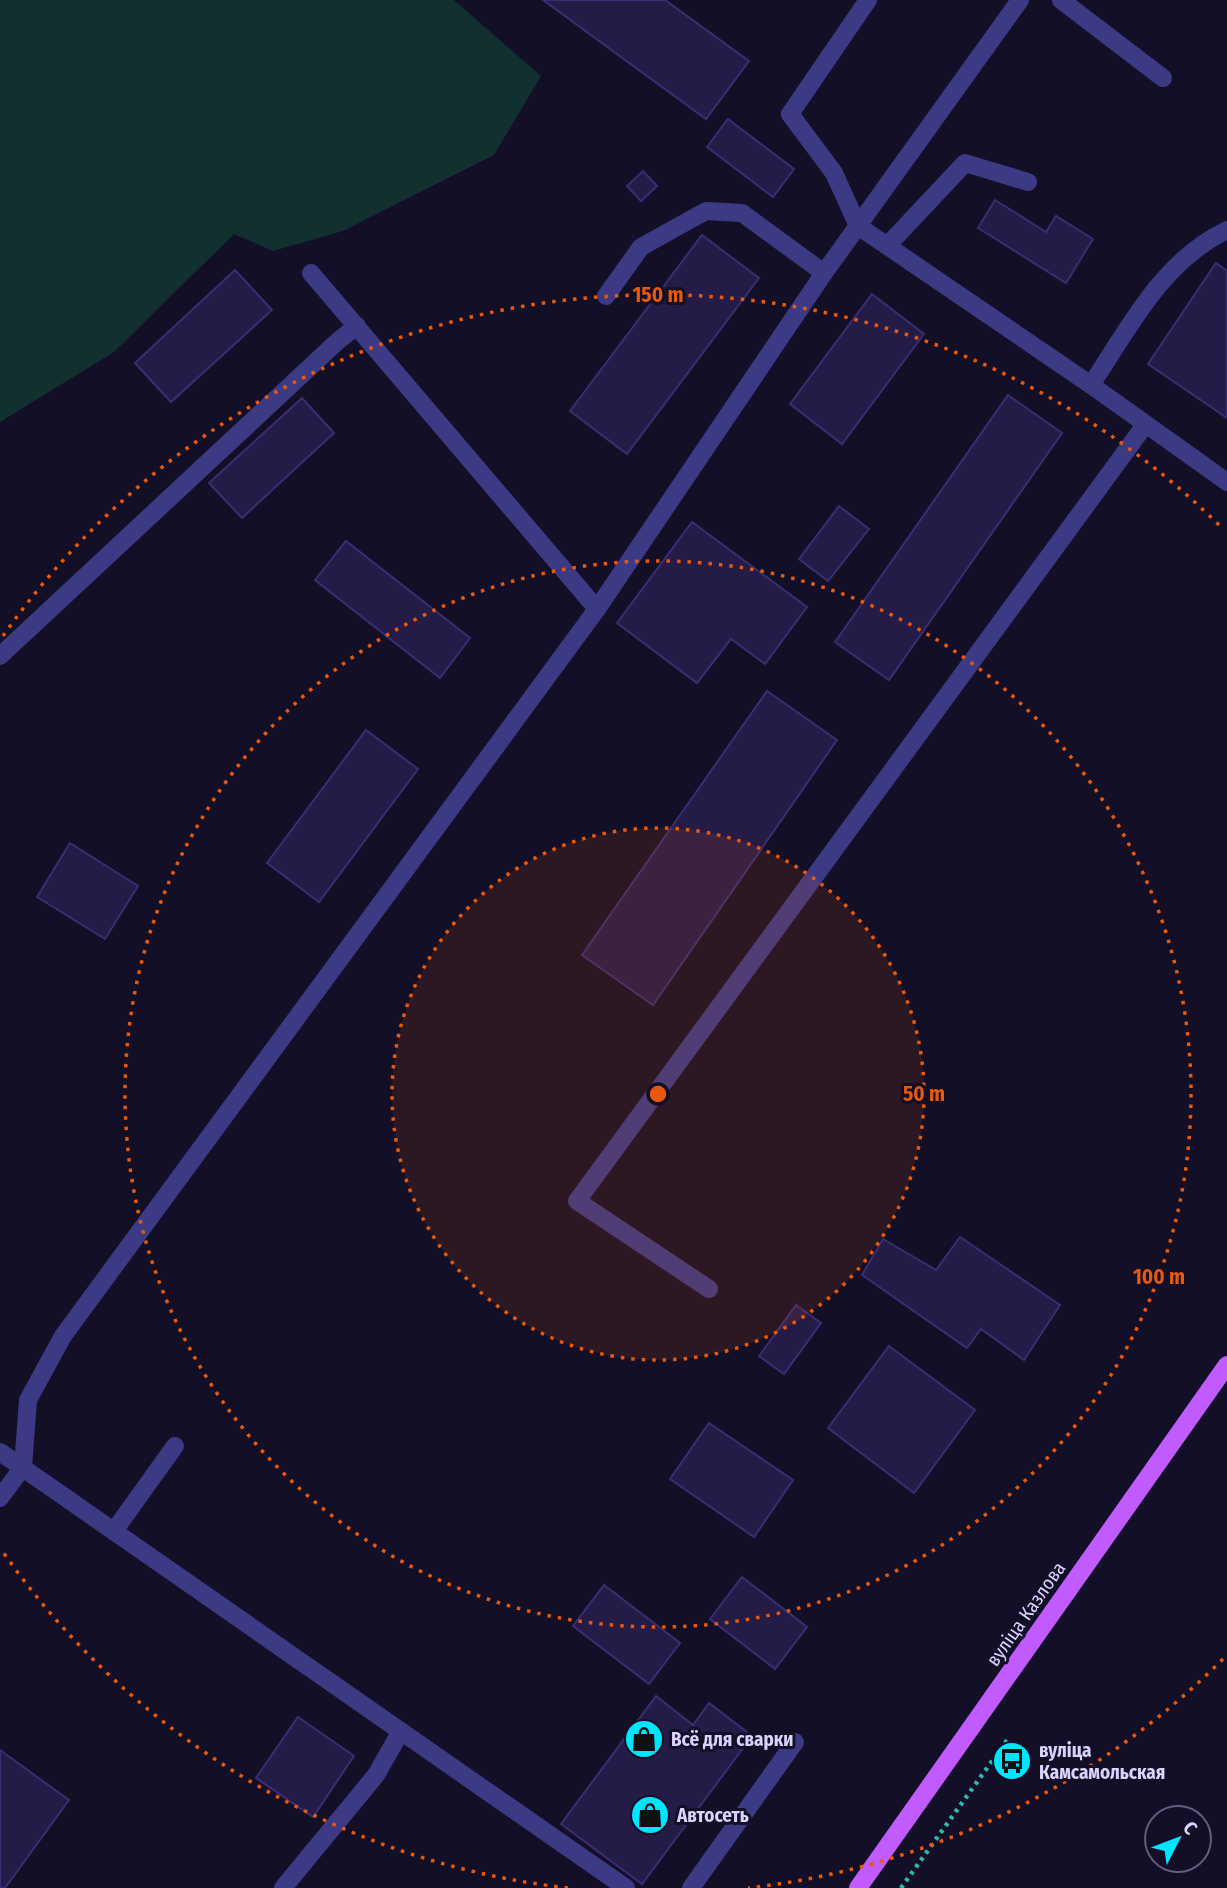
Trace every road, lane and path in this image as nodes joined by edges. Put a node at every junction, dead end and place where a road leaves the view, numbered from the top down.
1 (868, 0) edge
2 (1020, 0) edge
3 (1060, 0) edge
4 (1163, 78) dead end
5 (1028, 182) dead end
6 (858, 226) junction
7 (1227, 230) edge
8 (887, 246) junction
9 (311, 273) dead end
10 (824, 273) junction
11 (606, 296) dead end
12 (357, 326) junction
13 (1091, 386) junction
14 (1145, 425) junction
15 (1227, 482) edge
16 (597, 609) junction
17 (0, 656) edge
18 (709, 1289) dead end
19 (1227, 1365) edge
20 (175, 1446) dead end
21 (0, 1452) edge
22 (23, 1467) junction
23 (0, 1498) edge
24 (114, 1531) junction
25 (401, 1731) junction
26 (1010, 1736) dead end
27 (795, 1742) dead end
28 (283, 1888) edge
29 (626, 1888) edge
30 (691, 1888) edge
31 (858, 1888) edge
32 (901, 1888) edge

1 - 6 lane
2 - 6 lane
3 - 4 lane
5 - 8 lane
6 - 8 lane
6 - 10 lane
7 - 13 lane
8 - 13 lane
9 - 12 lane
10 - 11 lane
10 - 16 lane
12 - 16 lane
12 - 17 lane
13 - 14 lane
14 - 15 lane
14 - 18 lane
16 - 22 lane
19 - 31 main road, вуліца Казлова
20 - 24 lane
21 - 22 lane
22 - 23 lane
22 - 24 lane
24 - 25 lane
25 - 28 lane
25 - 29 lane
26 - 32 path
27 - 30 lane

